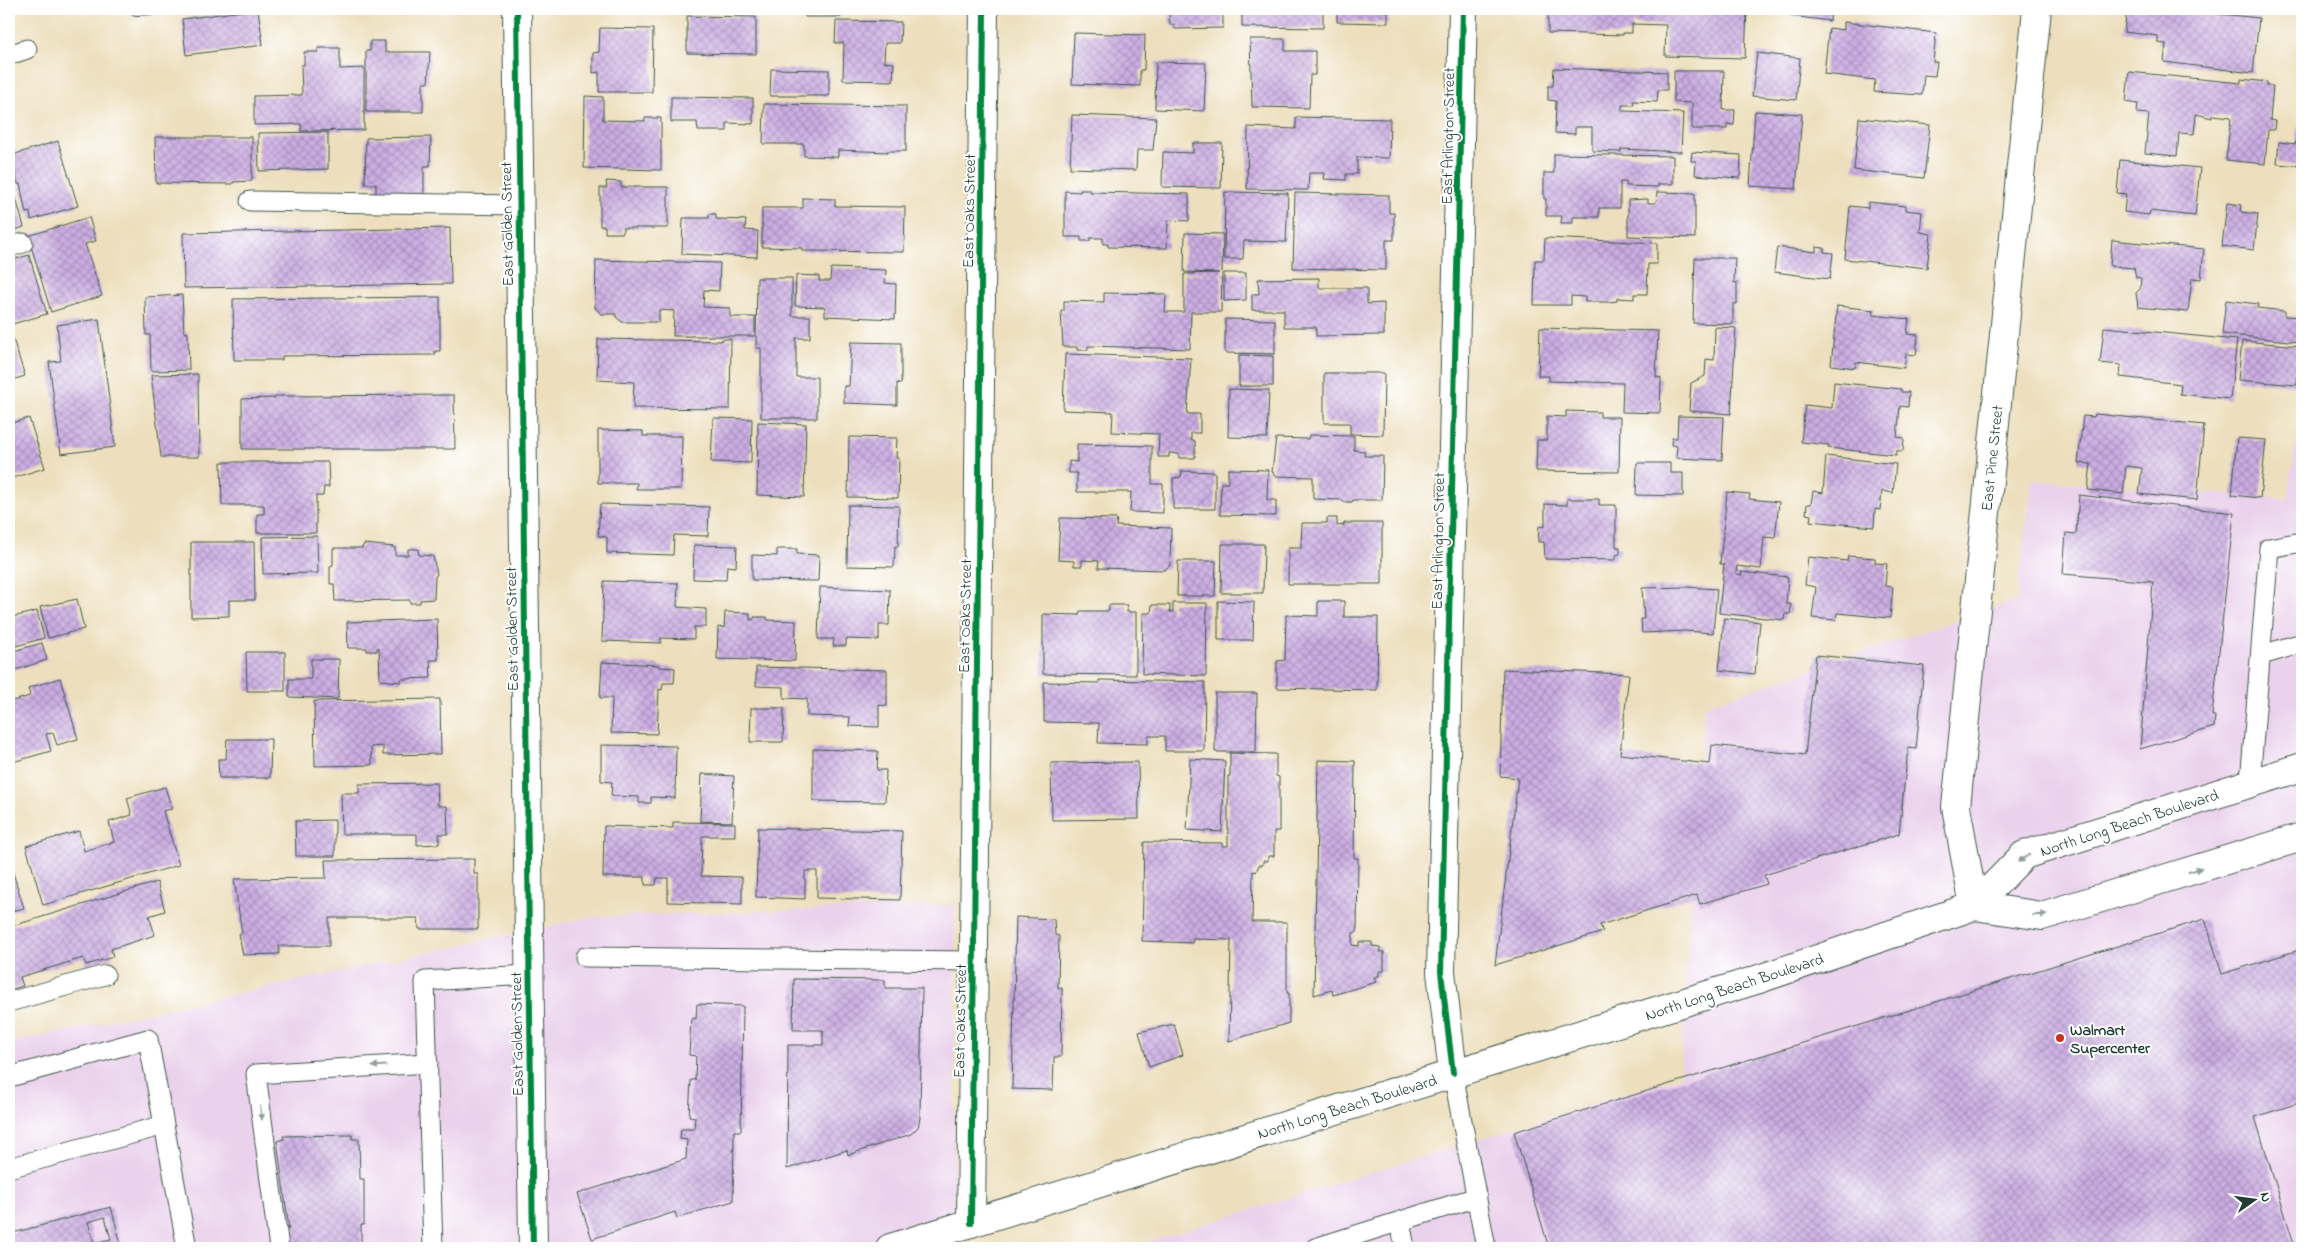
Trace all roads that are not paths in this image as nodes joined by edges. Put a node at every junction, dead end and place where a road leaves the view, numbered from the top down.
1 (517, 9) edge
2 (984, 9) edge
3 (1463, 9) edge
4 (2037, 9) edge
5 (27, 49) dead end
6 (9, 55) edge
7 (250, 201) dead end
8 (519, 205) junction
9 (2302, 542) edge
10 (2302, 643) edge
11 (2262, 655) junction
12 (2302, 767) edge
13 (2250, 783) junction
14 (2302, 837) edge
15 (1974, 906) junction
16 (585, 957) dead end
17 (973, 961) junction
18 (105, 975) dead end
19 (529, 975) junction
20 (9, 1002) edge
21 (428, 1063) junction
22 (1453, 1073) junction
23 (9, 1077) edge
24 (164, 1125) junction
25 (9, 1168) edge
26 (1476, 1197) junction
27 (1400, 1221) junction
28 (957, 1234) edge
29 (187, 1248) edge
30 (279, 1248) edge
31 (433, 1248) edge
32 (533, 1248) edge
33 (890, 1248) edge
34 (1315, 1248) edge
35 (1405, 1248) edge
36 (1486, 1248) edge

1 - 8 street, East Golden Street
2 - 17 street, East Oaks Street
3 - 22 street, East Arlington Street
4 - 15 street, East Pine Street
5 - 6 lane
7 - 8 lane
8 - 19 street, East Golden Street
9 - 11 lane
10 - 11 lane
11 - 13 lane
12 - 13 street, North Long Beach Boulevard
13 -> 15 street, North Long Beach Boulevard
15 -> 14 street, North Long Beach Boulevard
15 - 22 street, North Long Beach Boulevard
16 - 17 lane
17 - 28 street, East Oaks Street
18 - 20 lane
19 - 21 lane
19 - 32 street, East Golden Street
21 -> 30 lane
21 - 31 lane
22 - 26 lane
22 - 28 street, North Long Beach Boulevard
23 - 24 lane
24 - 25 lane
24 - 29 lane
26 - 27 lane
26 - 36 lane
27 - 34 lane
27 - 35 lane
28 - 33 street, North Long Beach Boulevard

